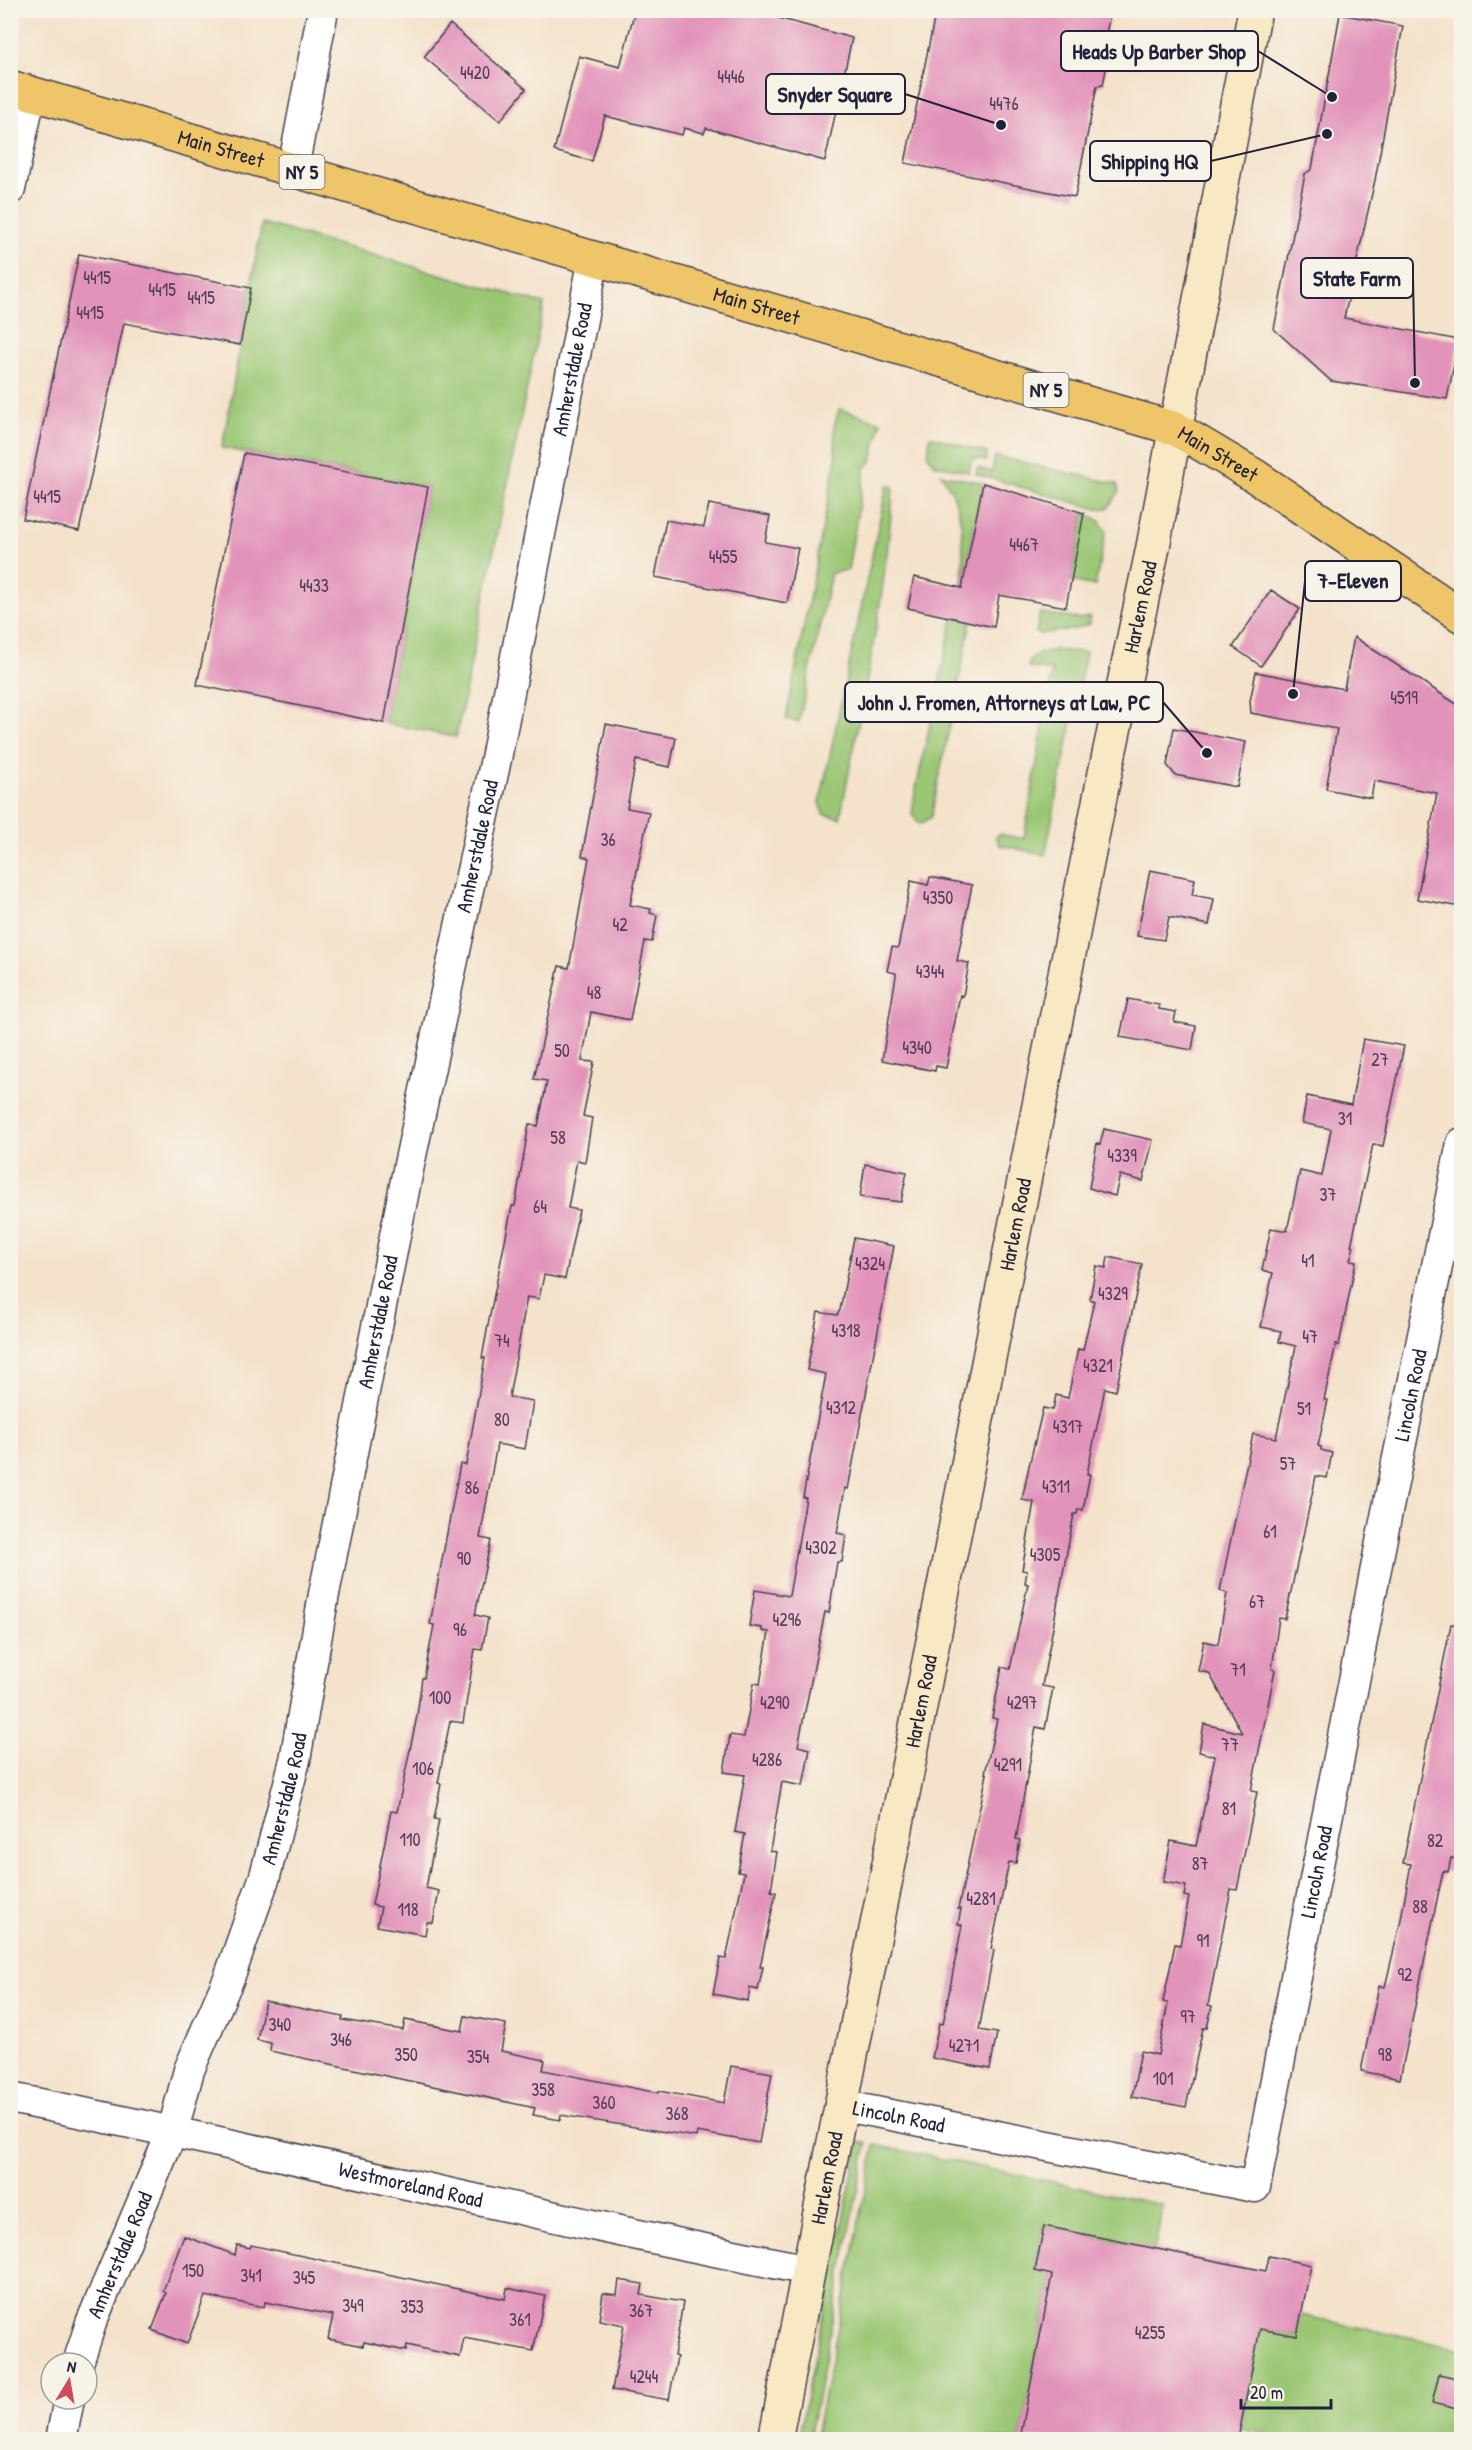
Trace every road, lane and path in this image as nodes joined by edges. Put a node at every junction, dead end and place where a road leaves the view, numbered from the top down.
1 (323, 10) edge
2 (1255, 10) edge
3 (20, 89) edge
4 (293, 169) junction
5 (10, 189) edge
6 (594, 258) junction
7 (1176, 429) junction
8 (1461, 616) edge
9 (1461, 1143) edge
10 (10, 2098) edge
11 (840, 2105) junction
12 (173, 2130) junction
13 (809, 2270) junction
14 (82, 2351) edge
15 (67, 2411) edge
16 (61, 2439) edge
17 (775, 2439) edge

1 - 4 street
2 - 7 main road, Harlem Road
3 - 4 main road, Main Street / NY 5
3 - 5 street
4 - 6 main road, Main Street / NY 5
6 - 7 main road, Main Street / NY 5
6 - 12 street, Amherstdale Road
7 - 8 main road, Main Street / NY 5
7 - 11 main road, Harlem Road
9 - 11 street, Lincoln Road
10 - 12 street, Westmoreland Road
11 - 13 main road, Harlem Road
12 - 13 street, Westmoreland Road
12 - 14 street, Amherstdale Road
13 - 17 main road, Harlem Road
15 - 16 street

